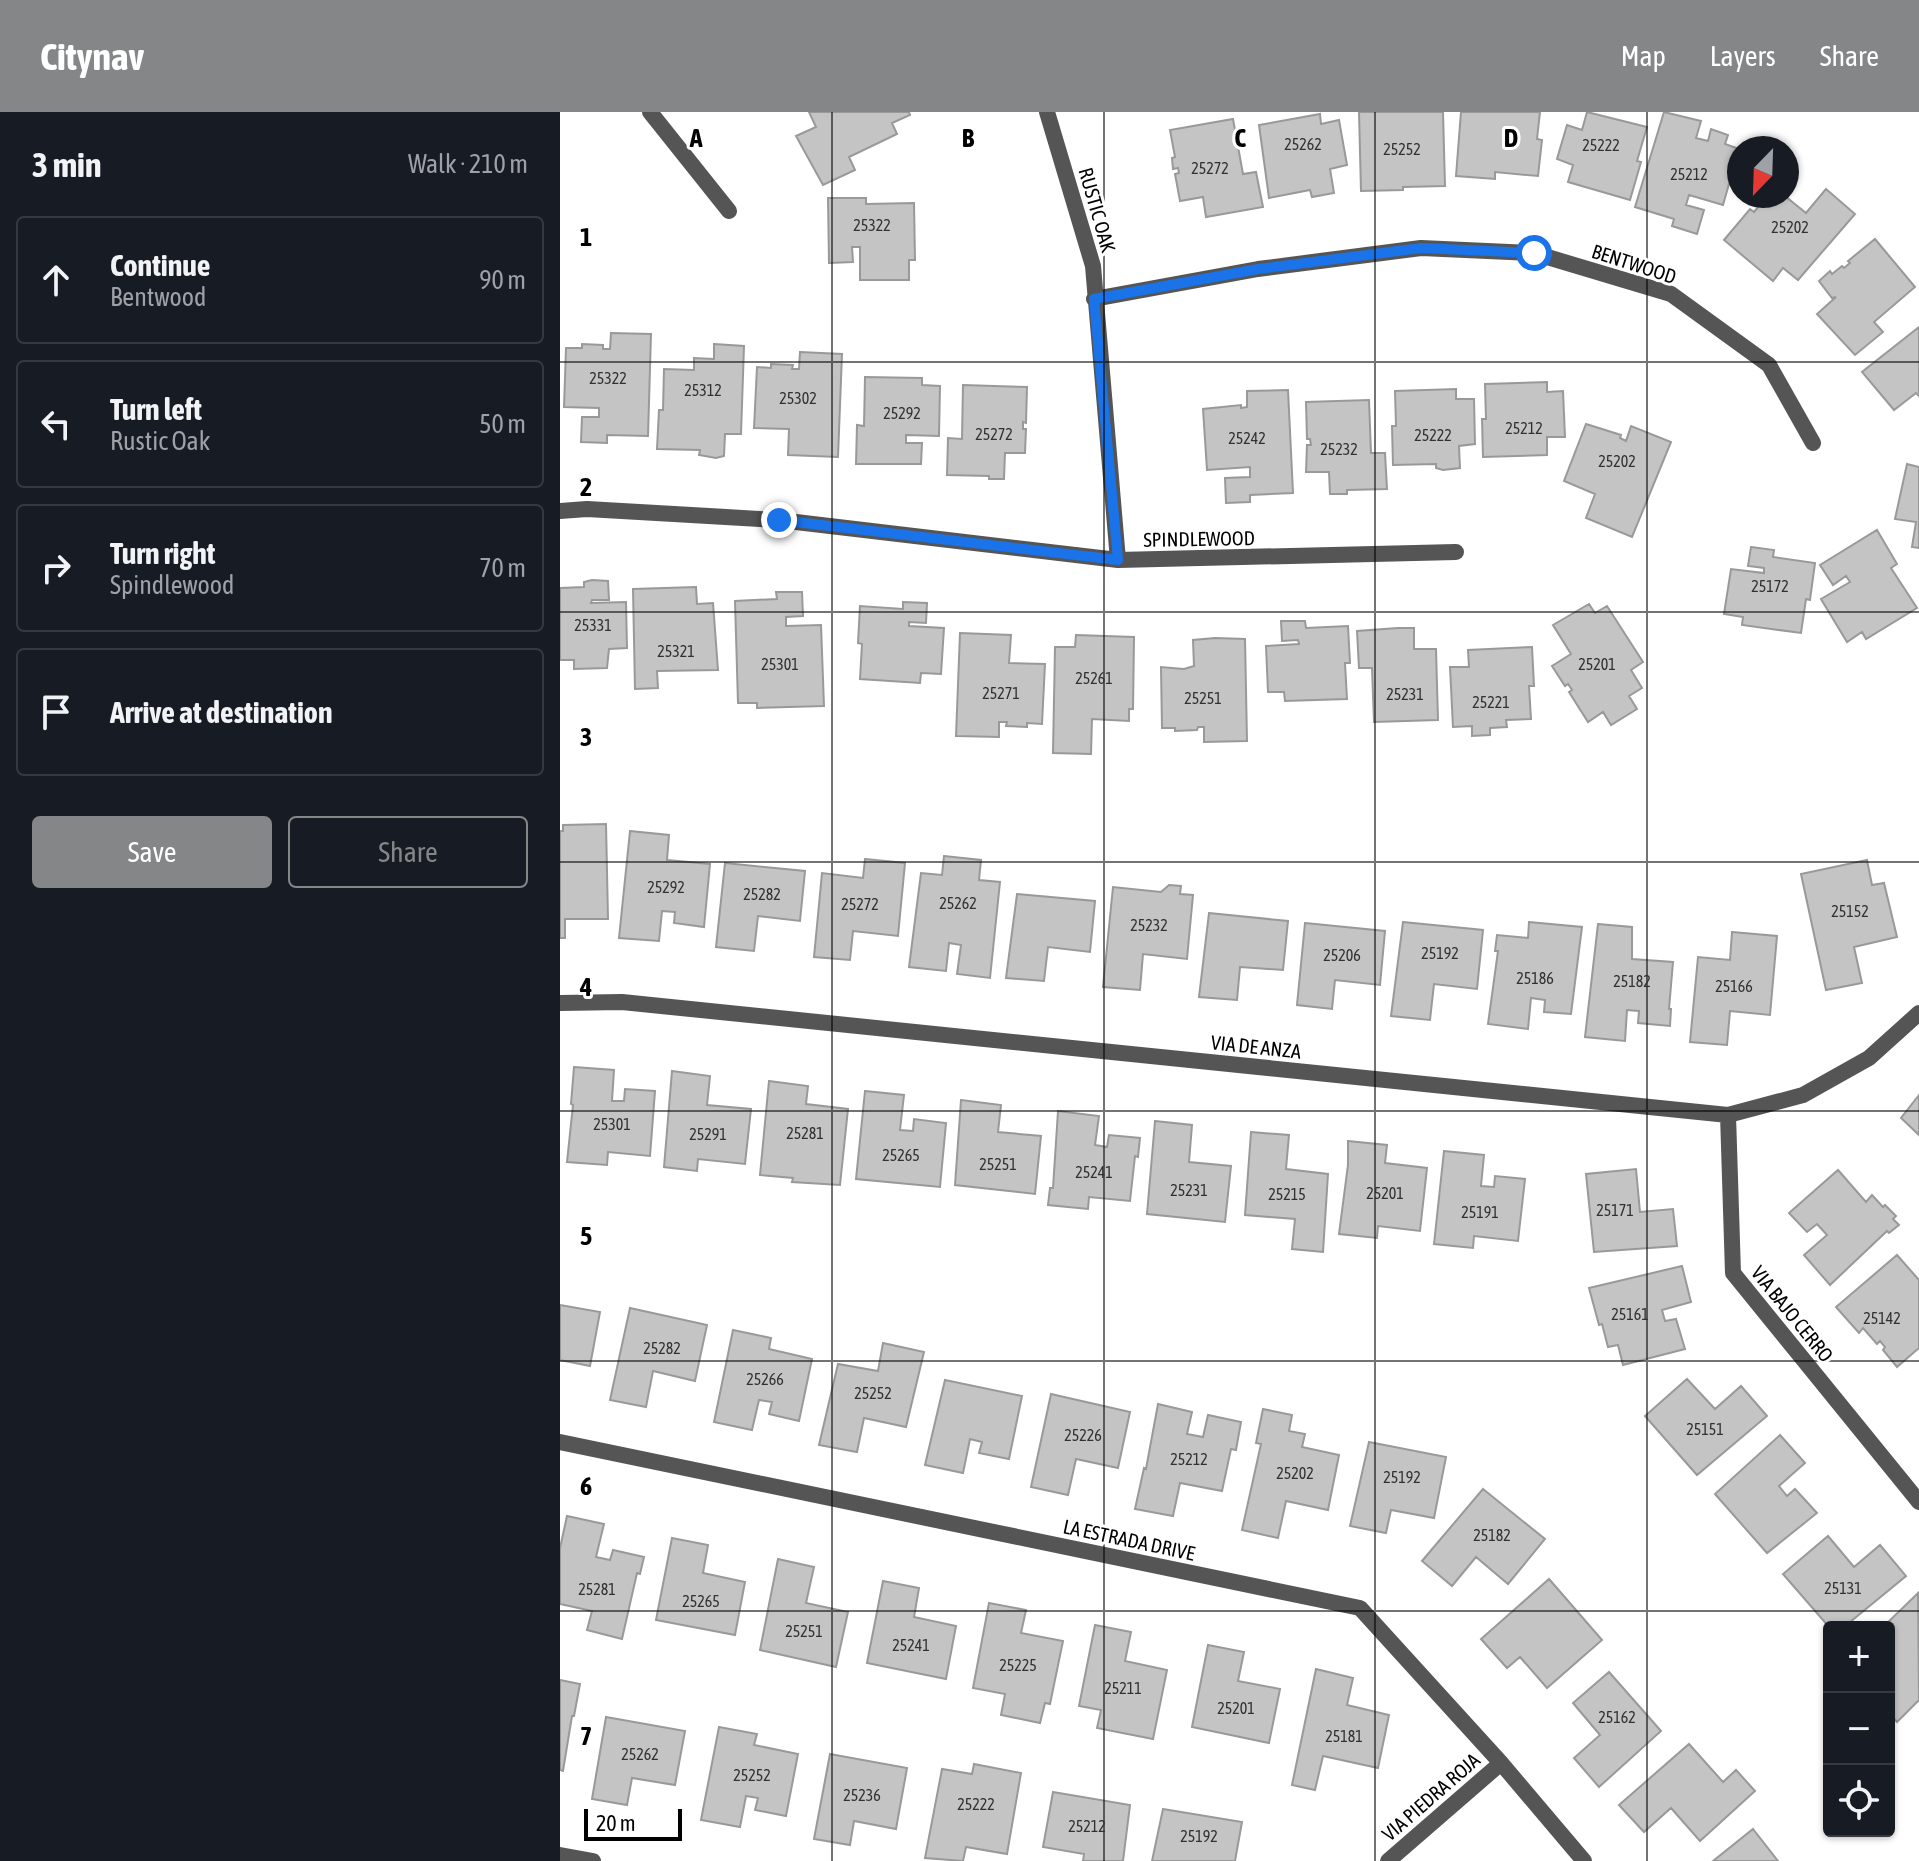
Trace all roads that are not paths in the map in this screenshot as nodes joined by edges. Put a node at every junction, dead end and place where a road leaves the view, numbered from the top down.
1 (650, 112) edge
2 (1047, 112) edge
3 (729, 211) dead end
4 (1094, 299) junction
5 (1813, 443) dead end
6 (560, 511) edge
7 (1456, 552) dead end
8 (1118, 560) junction
9 (560, 1003) edge
10 (1919, 1013) edge
11 (1728, 1115) junction
12 (560, 1442) edge
13 (1919, 1502) edge
14 (1501, 1763) junction
15 (560, 1855) edge
16 (593, 1861) edge
17 (1388, 1861) edge
18 (1584, 1861) edge

1 - 3 street
2 - 4 street, RUSTIC OAK
4 - 5 street, BENTWOOD
4 - 8 street, RUSTIC OAK
6 - 8 street, SPINDLEWOOD
7 - 8 street, SPINDLEWOOD
9 - 11 street, VIA DE ANZA
10 - 11 street, VIA DE ANZA
11 - 13 street, VIA BAJO CERRO
12 - 14 street, LA ESTRADA DRIVE
14 - 17 street, VIA PIEDRA ROJA
14 - 18 street, LA ESTRADA DRIVE
15 - 16 street

